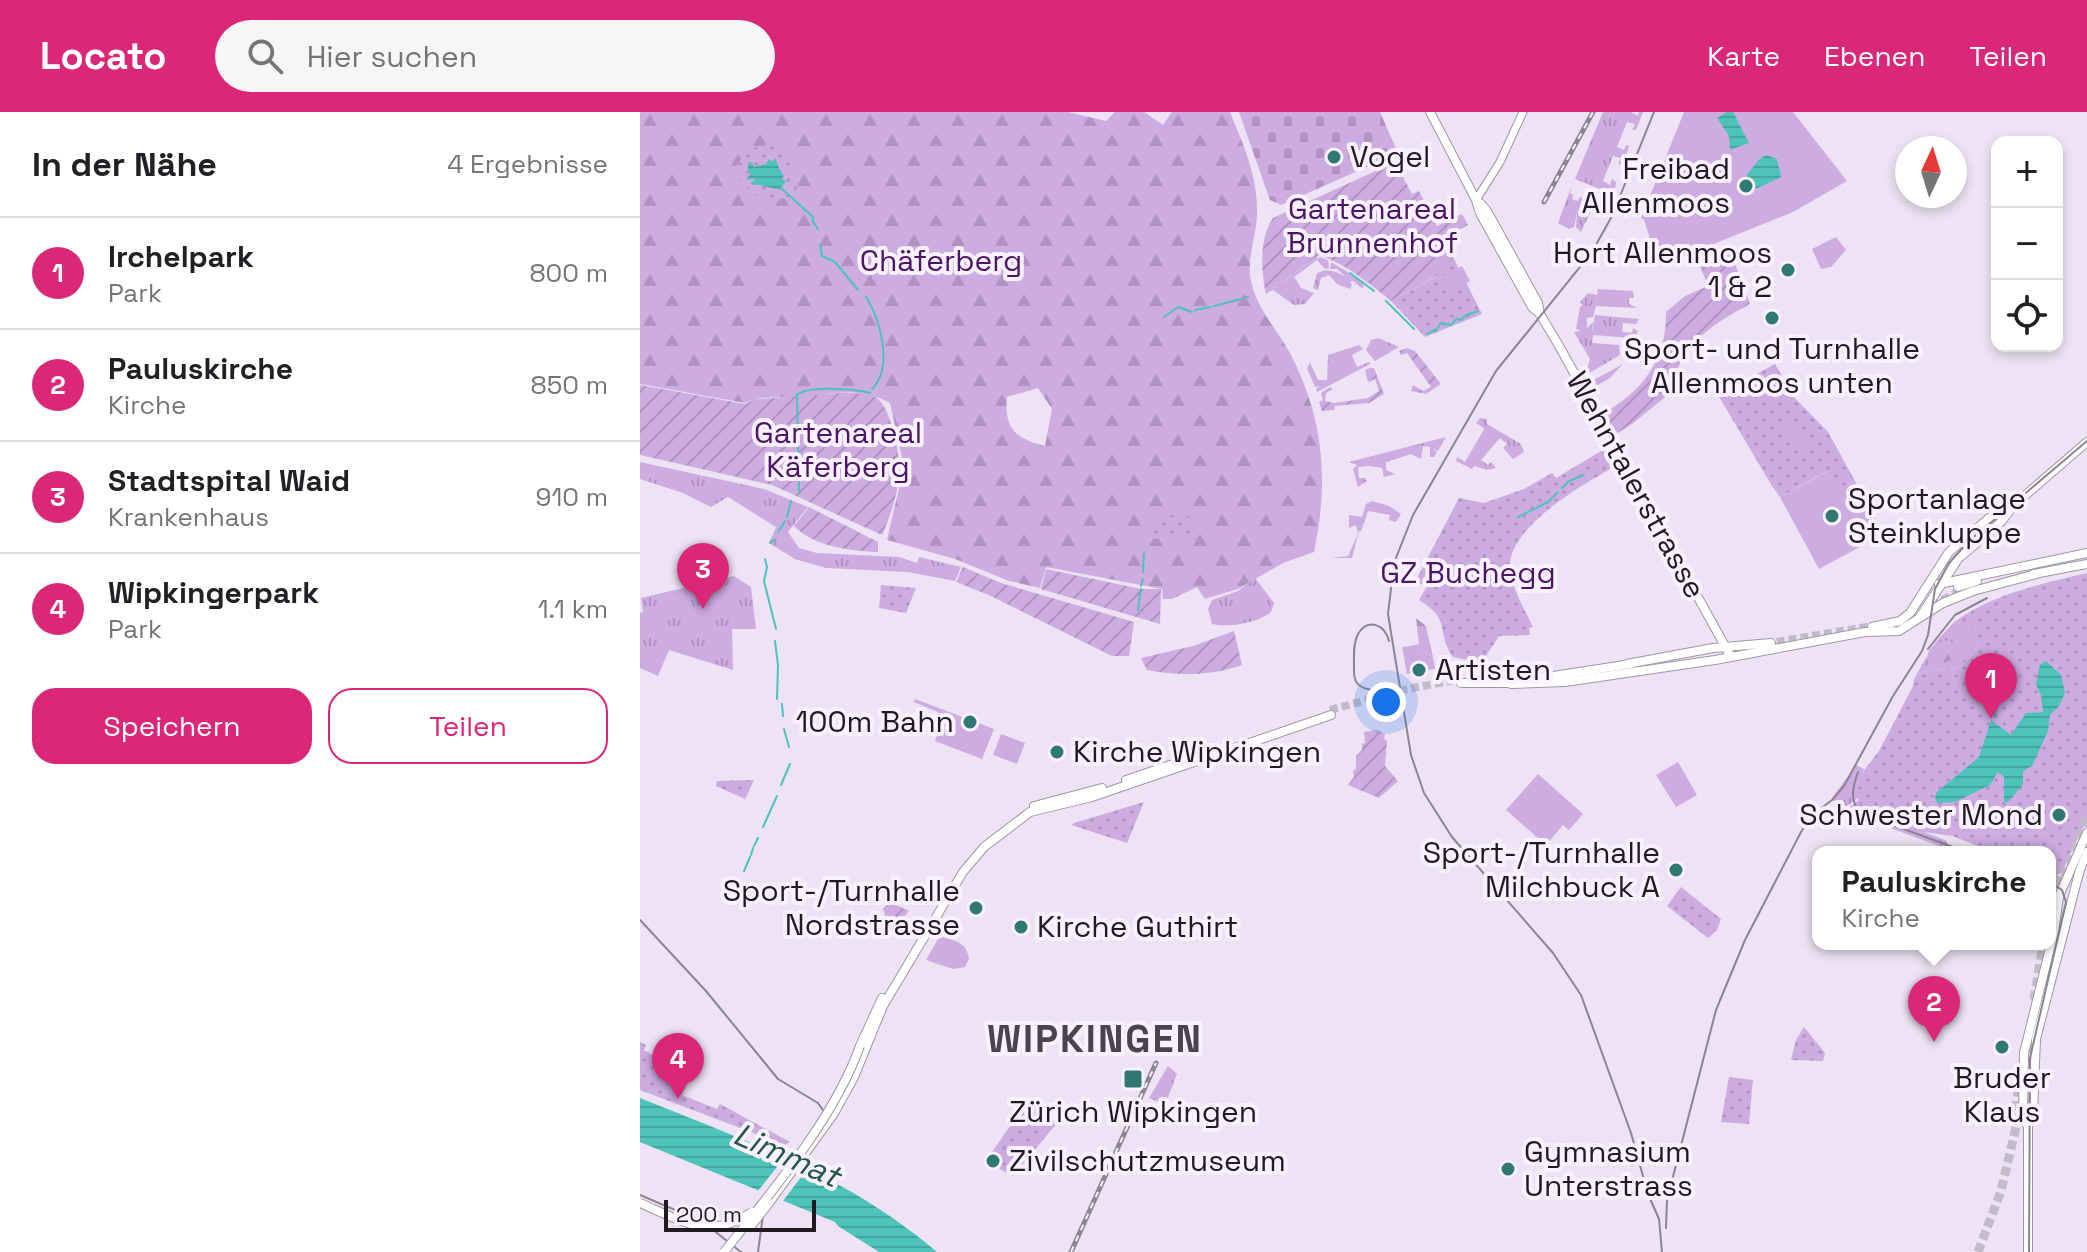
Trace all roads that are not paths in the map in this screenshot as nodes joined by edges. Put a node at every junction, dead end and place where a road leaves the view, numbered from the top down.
1 (1430, 112) edge
2 (1523, 112) edge
3 (1476, 200) junction
4 (2087, 442) edge
5 (2014, 505) junction
6 (2087, 558) edge
7 (2036, 574) junction
8 (1940, 584) junction
9 (1926, 588) junction
10 (1918, 621) junction
11 (1726, 646) junction
12 (1731, 657) junction
13 (1627, 664) junction
14 (1511, 684) junction
15 (2087, 833) edge
16 (2087, 852) edge
17 (2056, 918) edge
18 (2050, 950) edge
19 (873, 1021) junction
20 (863, 1047) junction
21 (2028, 1126) junction
22 (640, 1203) edge
23 (756, 1209) junction
24 (724, 1252) edge
25 (731, 1252) edge
26 (2028, 1252) edge

1 - 3 main road, Wehntalerstrasse
2 - 3 main road
3 - 11 main road, Wehntalerstrasse
4 - 5 main road
5 - 8 main road
5 - 9 main road
6 - 7 main road
6 - 7 main road
6 - 8 main road
7 - 10 main road
8 - 9 main road
8 - 10 main road
9 - 11 main road
10 - 12 main road
11 - 12 main road, Wehntalerstrasse
11 - 13 main road
12 - 14 main road
13 - 14 main road
13 - 14 main road
15 - 17 main road
16 - 21 main road
18 - 21 main road
19 - 19 main road
19 - 20 main road
20 - 23 main road, bridge
20 - 25 main road, bridge
21 - 26 main road
22 - 23 main road, bridge
23 - 24 main road, bridge

